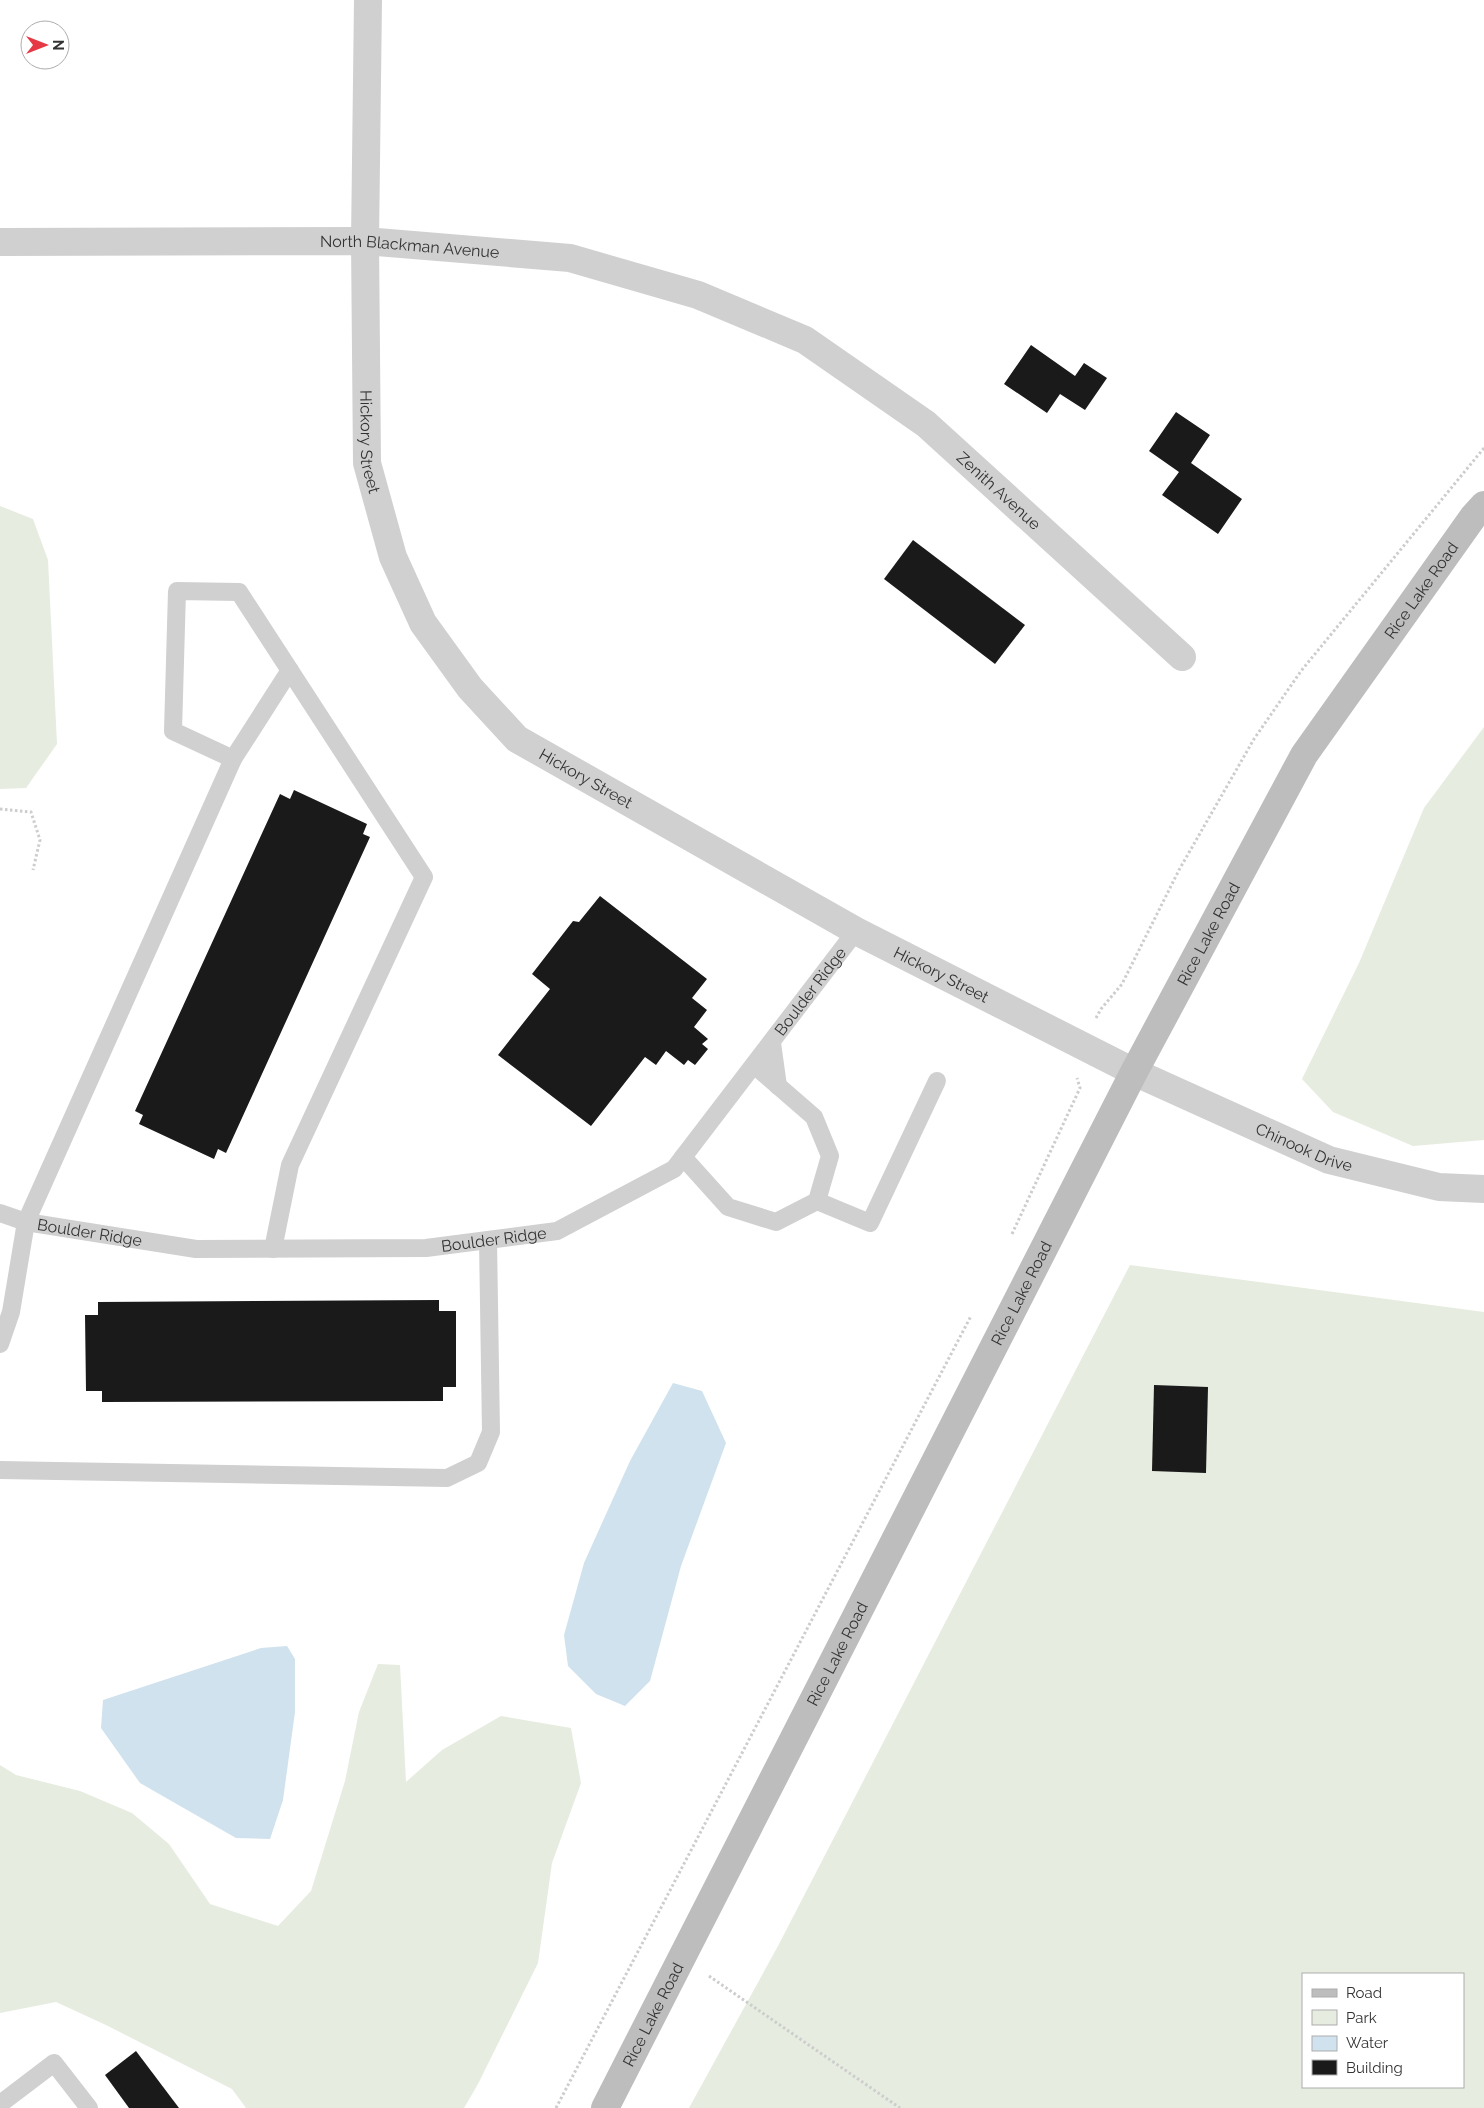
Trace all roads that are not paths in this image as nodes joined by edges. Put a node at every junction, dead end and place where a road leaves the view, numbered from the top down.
1 (368, 0) edge
2 (365, 241) junction
3 (0, 242) edge
4 (805, 340) joint
5 (1484, 505) edge
6 (1182, 657) dead end
7 (290, 670) junction
8 (233, 759) junction
9 (856, 931) junction
10 (772, 1043) junction
11 (754, 1066) junction
12 (1134, 1072) junction
13 (937, 1081) dead end
14 (778, 1086) junction
15 (683, 1157) junction
16 (1484, 1189) edge
17 (816, 1201) junction
18 (0, 1213) edge
19 (26, 1222) junction
20 (488, 1240) junction
21 (273, 1248) junction
22 (0, 1344) edge
23 (0, 1470) edge
24 (0, 2104) edge
25 (90, 2108) edge
26 (604, 2108) edge

1 - 2 street, Hickory Street
2 - 3 street, North Blackman Avenue
2 - 4 street, North Blackman Avenue
2 - 9 street, Hickory Street
4 - 6 street, Zenith Avenue
5 - 12 main road, Rice Lake Road
7 - 8 lane
7 - 8 lane
7 - 21 lane
8 - 19 lane
9 - 10 lane, Boulder Ridge
9 - 12 street, Hickory Street
10 - 11 lane, Boulder Ridge
10 - 14 lane
11 - 14 lane
11 - 15 lane, Boulder Ridge
12 - 16 street, Chinook Drive
12 - 26 main road, Rice Lake Road
13 - 17 lane
14 - 17 lane
15 - 17 lane
15 - 20 lane, Boulder Ridge
18 - 19 lane, Boulder Ridge
19 - 21 lane, Boulder Ridge
19 - 22 lane
20 - 21 lane, Boulder Ridge
20 - 23 lane
24 - 25 lane

